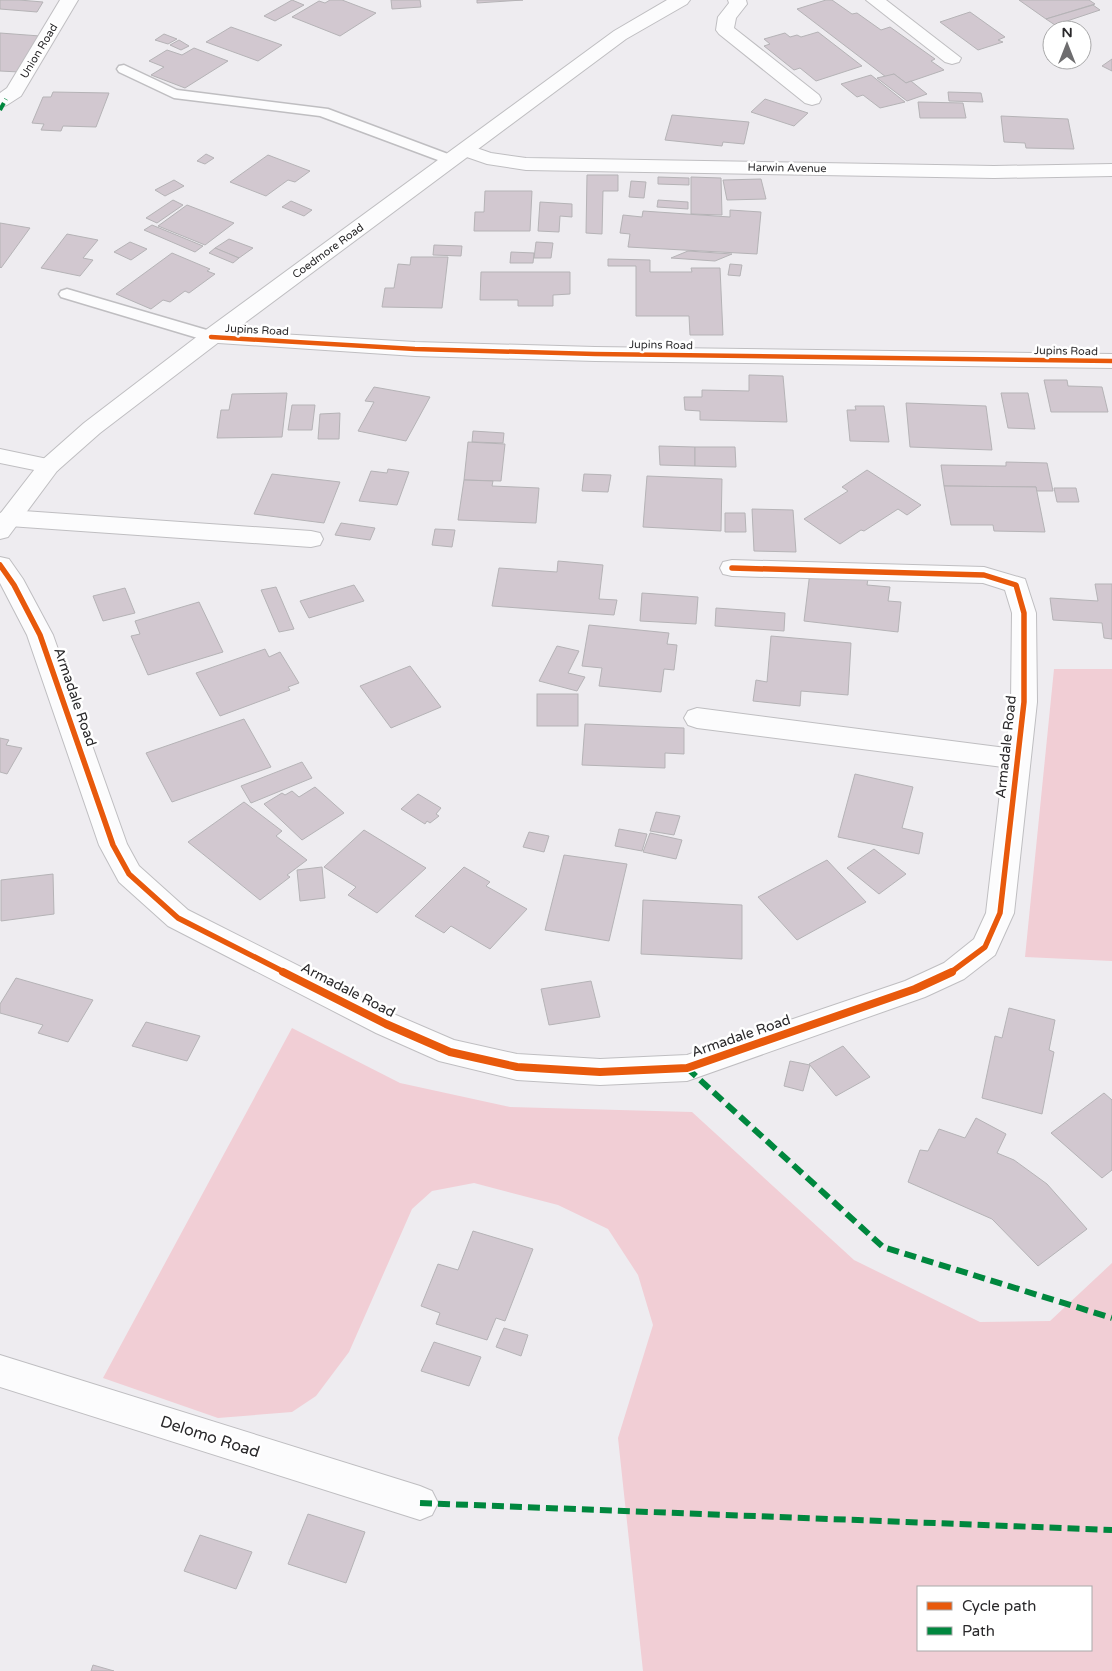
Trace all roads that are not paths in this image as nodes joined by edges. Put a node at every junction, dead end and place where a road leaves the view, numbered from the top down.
1 (69, 0) edge
2 (681, 0) edge
3 (737, 0) edge
4 (875, 0) edge
5 (952, 58) dead end
6 (124, 69) dead end
7 (812, 99) dead end
8 (3, 100) edge
9 (458, 155) junction
10 (1112, 170) edge
11 (66, 294) dead end
12 (211, 337) junction
13 (1112, 361) edge
14 (0, 456) edge
15 (50, 466) junction
16 (5, 525) edge
17 (310, 539) dead end
18 (0, 565) edge
19 (732, 568) dead end
20 (697, 718) dead end
21 (1018, 759) junction
22 (0, 1371) edge
23 (420, 1503) dead end

1 - 8 street, Union Road
2 - 9 street, Coedmore Road
3 - 7 street
4 - 5 street
6 - 9 lane
9 - 10 street, Harwin Avenue
9 - 12 street, Coedmore Road
11 - 12 lane
12 - 13 street, Jupins Road
12 - 15 street, Coedmore Road
14 - 15 street
15 - 16 street, Coedmore Road
16 - 17 street
18 - 21 street, Armadale Road
19 - 21 street, Armadale Road
20 - 21 street
22 - 23 street, Delomo Road

